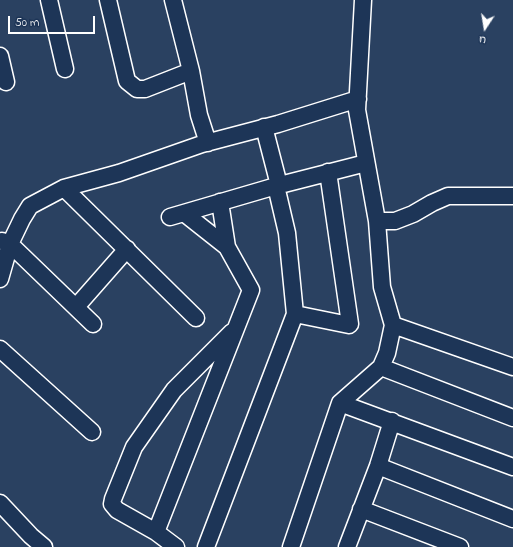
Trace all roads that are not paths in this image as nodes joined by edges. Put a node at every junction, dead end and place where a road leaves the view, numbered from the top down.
1 (49, 0) edge
2 (108, 0) edge
3 (173, 0) edge
4 (363, 0) edge
5 (0, 56) edge
6 (65, 69) dead end
7 (191, 71) junction
8 (6, 82) dead end
9 (358, 99) junction
10 (264, 127) junction
11 (208, 143) junction
12 (366, 163) junction
13 (328, 172) junction
14 (278, 185) junction
15 (64, 188) junction
16 (513, 196) edge
17 (220, 202) junction
18 (377, 221) junction
19 (5, 242) edge
20 (227, 247) junction
21 (127, 249) junction
22 (0, 279) edge
23 (76, 307) junction
24 (295, 314) junction
25 (196, 318) dead end
26 (93, 324) dead end
27 (393, 325) junction
28 (236, 328) junction
29 (0, 349) edge
30 (381, 367) junction
31 (513, 367) edge
32 (340, 403) junction
33 (513, 418) edge
34 (392, 421) junction
35 (92, 432) dead end
36 (378, 466) junction
37 (513, 467) edge
38 (0, 503) edge
39 (361, 509) junction
40 (513, 519) edge
41 (156, 532) junction
42 (44, 547) edge
43 (176, 547) edge
44 (206, 547) edge
45 (291, 547) edge
46 (348, 547) edge
47 (460, 547) edge

1 - 6 street
2 - 7 street
3 - 7 street
4 - 9 street
5 - 8 street
7 - 11 street
9 - 10 street
9 - 12 street
10 - 11 street
10 - 14 street
11 - 15 street
12 - 13 street
12 - 18 street
13 - 14 street
13 - 24 street
14 - 17 street
14 - 24 street
15 - 19 street
15 - 21 street
16 - 18 street
17 - 20 street
17 - 20 street
18 - 27 street
19 - 22 street
19 - 23 street
20 - 28 street
21 - 23 street
21 - 25 street
23 - 26 street
24 - 44 street
27 - 30 street
27 - 31 street
28 - 41 street
28 - 41 street
29 - 35 street
30 - 32 street
30 - 33 street
32 - 34 street
32 - 45 street
34 - 36 street
34 - 37 street
36 - 39 street
36 - 40 street
38 - 42 street
39 - 46 street
39 - 47 street
41 - 43 street

